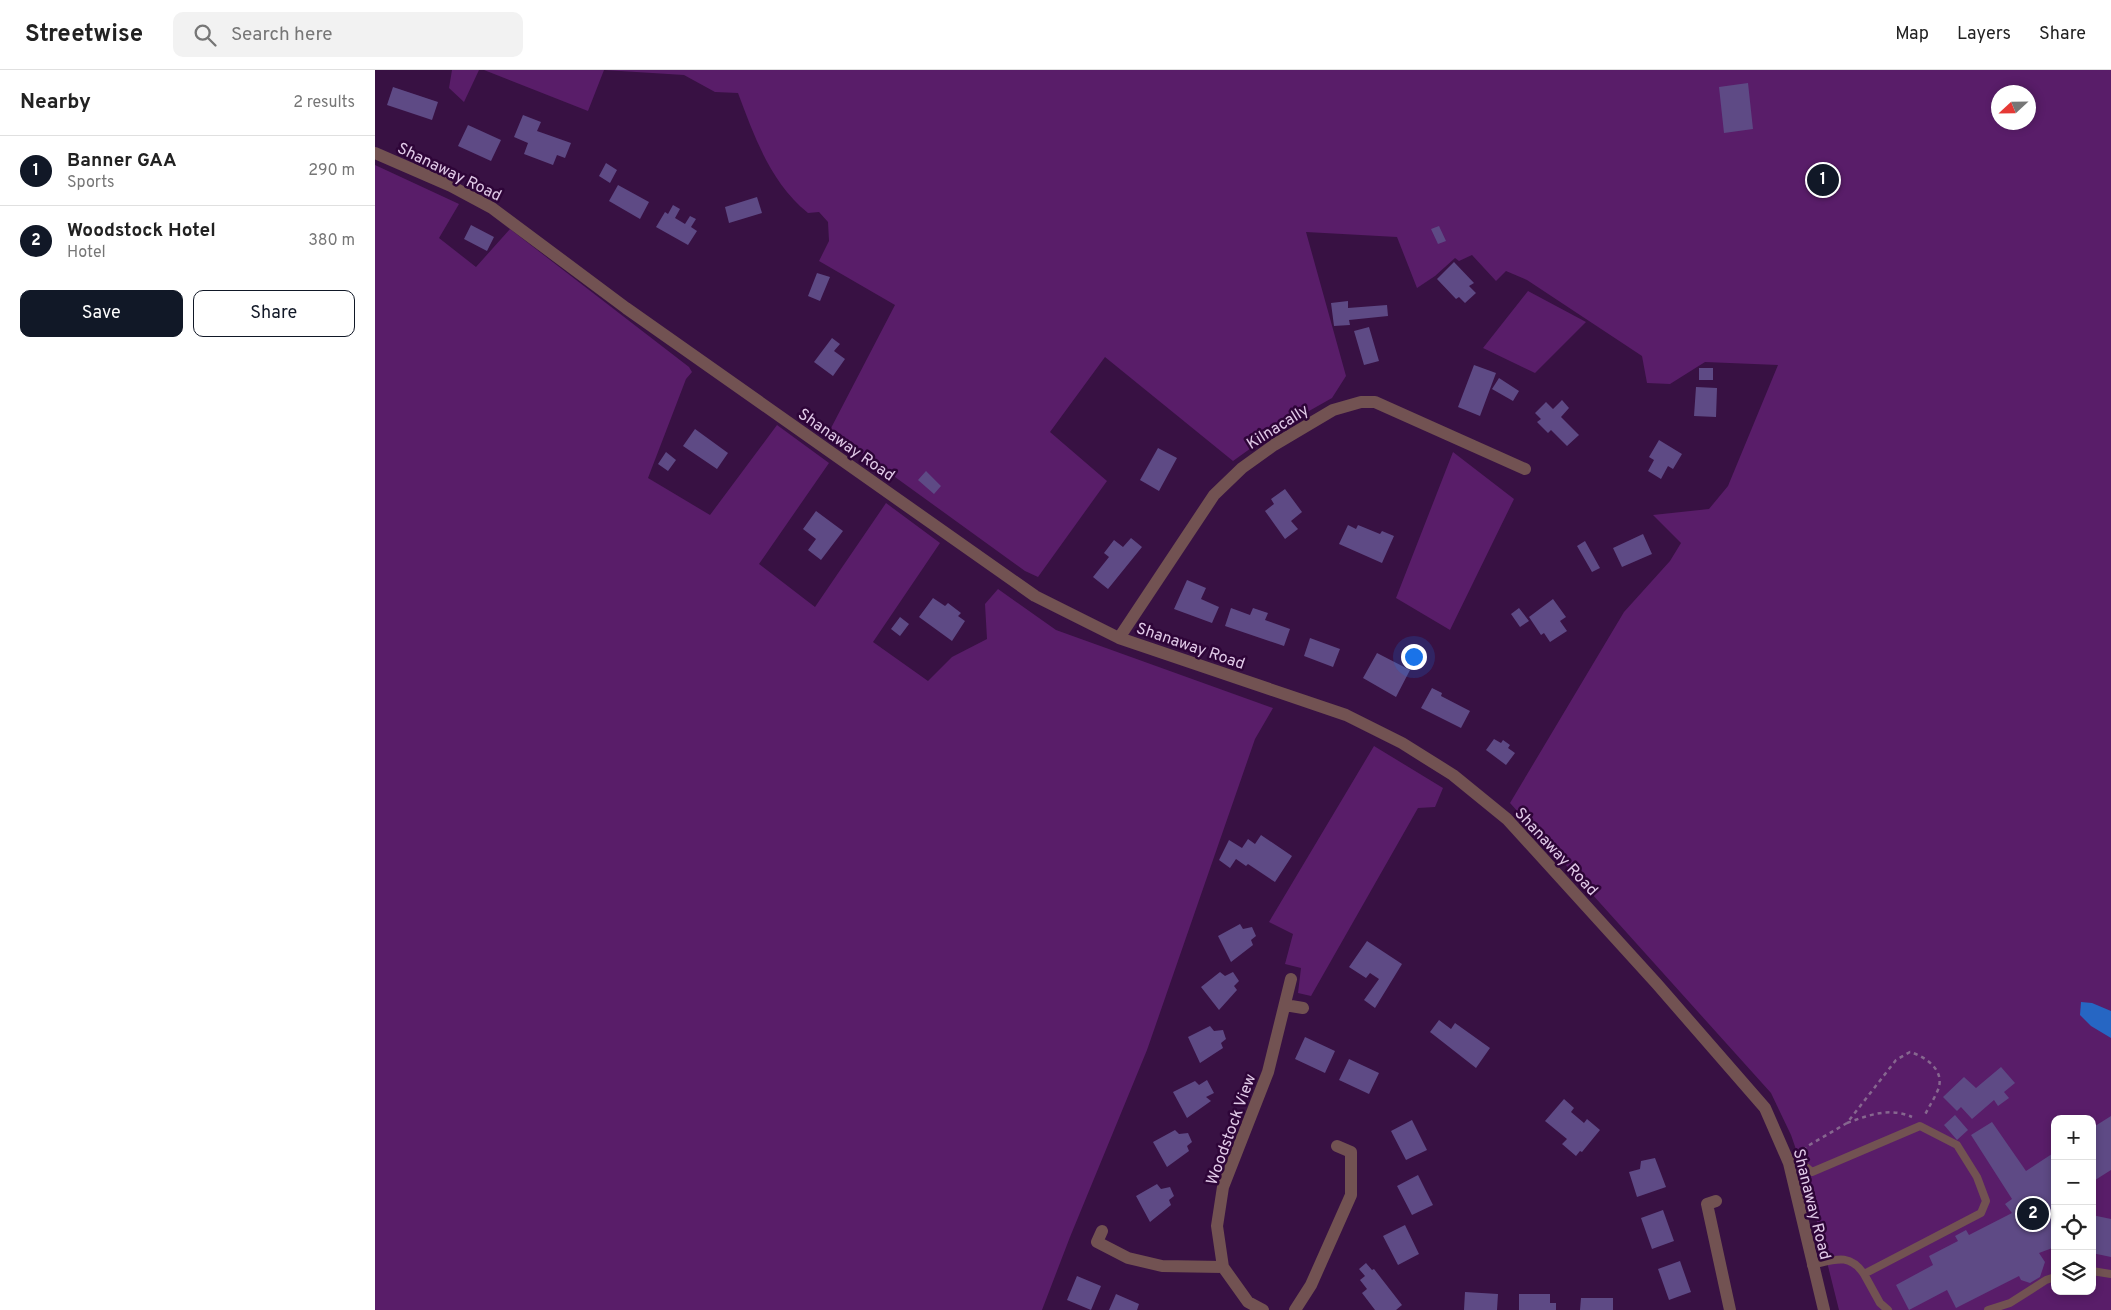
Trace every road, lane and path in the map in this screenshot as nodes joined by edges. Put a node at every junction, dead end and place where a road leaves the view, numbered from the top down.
1 (375, 153) edge
2 (1525, 469) dead end
3 (1119, 638) junction
4 (1291, 979) dead end
5 (1285, 1004) junction
6 (1303, 1008) dead end
7 (1847, 1123) junction
8 (1920, 1126) junction
9 (1337, 1146) dead end
10 (1794, 1162) junction
11 (1716, 1201) dead end
12 (1102, 1231) dead end
13 (1811, 1265) junction
14 (1223, 1266) junction
15 (2096, 1272) edge
16 (1865, 1274) junction
17 (2111, 1274) edge
18 (2051, 1278) edge
19 (1263, 1310) edge
20 (1295, 1310) edge
21 (1730, 1310) edge
22 (1824, 1310) edge
23 (1888, 1310) edge
24 (1988, 1310) edge

1 - 3 street, Shanaway Road
2 - 3 street, Kilnacally
3 - 10 street, Shanaway Road
4 - 5 street, Woodstock View
5 - 6 street
5 - 14 street, Woodstock View
7 - 8 path
7 - 8 path
7 - 10 path
8 - 10 lane
8 - 16 lane
9 - 20 street
10 - 13 street, Shanaway Road
11 - 21 street
12 - 14 street
13 - 16 lane
13 - 22 street, Shanaway Road
14 - 19 street, Woodstock View
15 - 17 lane
16 - 23 lane
18 - 24 lane

